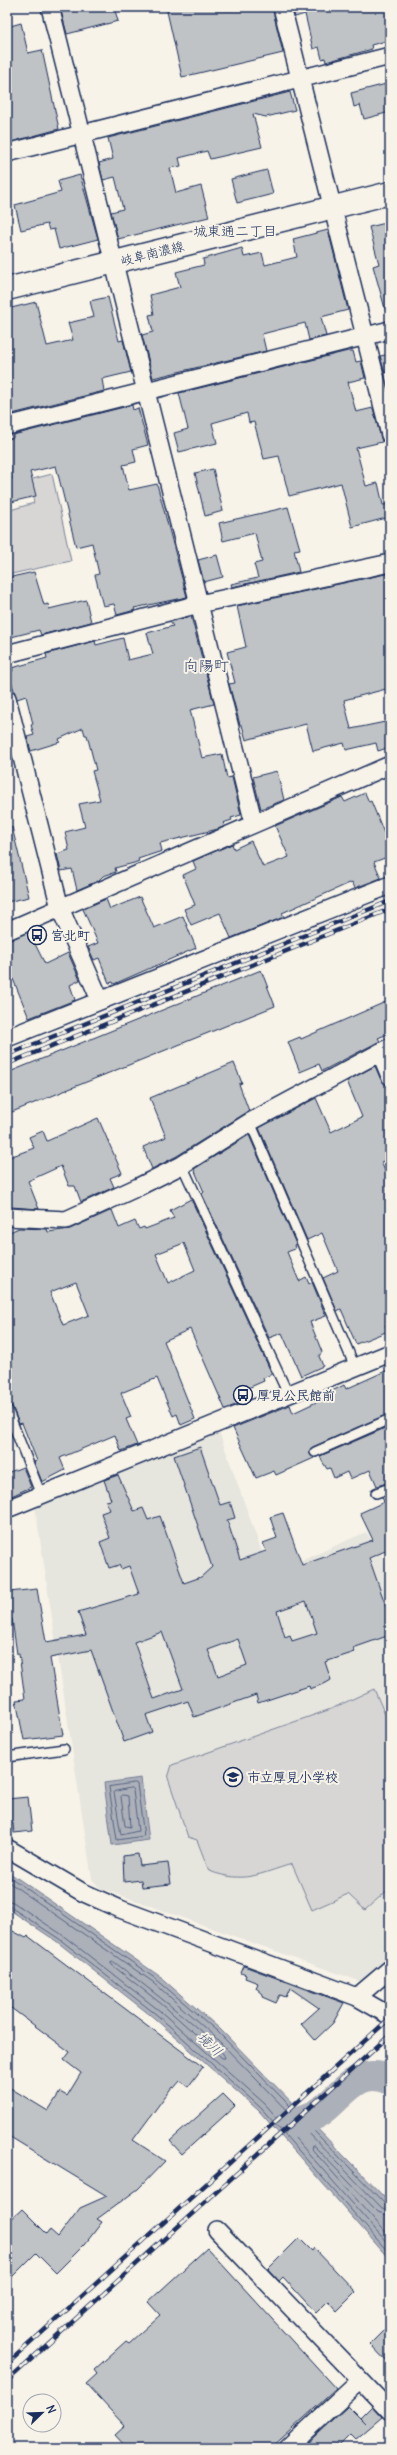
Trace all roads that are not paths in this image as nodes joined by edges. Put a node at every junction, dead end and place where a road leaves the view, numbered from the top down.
1 (50, 7) edge
2 (282, 7) edge
3 (390, 56) edge
4 (300, 79) junction
5 (82, 134) junction
6 (7, 153) edge
7 (390, 193) edge
8 (332, 208) junction
9 (114, 262) junction
10 (7, 289) edge
11 (390, 330) edge
12 (365, 336) junction
13 (146, 391) junction
14 (7, 426) edge
15 (390, 435) edge
16 (390, 563) edge
17 (199, 604) junction
18 (7, 654) edge
19 (7, 698) edge
20 (390, 765) edge
21 (254, 824) junction
22 (390, 885) edge
23 (60, 908) junction
24 (7, 931) edge
25 (100, 1000) junction
26 (7, 1038) edge
27 (385, 1050) edge
28 (390, 1076) edge
29 (250, 1122) junction
30 (182, 1165) junction
31 (7, 1217) edge
32 (390, 1353) edge
33 (355, 1367) junction
34 (288, 1394) junction
35 (7, 1409) edge
36 (390, 1419) edge
37 (316, 1452) dead end
38 (390, 1488) edge
39 (376, 1493) dead end
40 (41, 1495) junction
41 (7, 1509) edge
42 (64, 1749) dead end
43 (7, 1757) edge
44 (7, 1848) edge
45 (390, 1969) edge
46 (357, 1997) junction
47 (390, 2016) edge
48 (217, 2230) dead end
49 (360, 2381) junction
50 (390, 2411) edge
51 (288, 2448) edge

1 - 5 street
2 - 4 street
3 - 4 street
4 - 5 street
4 - 8 street
5 - 6 street
5 - 9 street
7 - 8 main road, 岐阜南濃線
8 - 9 main road, 岐阜南濃線
8 - 12 street
9 - 10 main road, 岐阜南濃線
9 - 13 street
11 - 12 street
12 - 13 street
12 - 15 street
13 - 14 street
13 - 17 street
16 - 17 street
17 - 18 street
17 - 21 street
19 - 23 street
20 - 21 street
21 - 23 street
22 - 25 street
23 - 24 street
23 - 25 street
25 - 26 street
27 - 28 street
27 - 29 street
29 - 30 street
29 - 33 lane
30 - 31 street
30 - 34 lane
32 - 33 street
33 - 34 street
34 - 40 street
35 - 40 lane
36 - 37 lane
38 - 39 lane
40 - 41 street
42 - 43 lane
44 - 46 street
45 - 46 street
46 - 47 street
48 - 49 street
49 - 50 street
49 - 51 street

